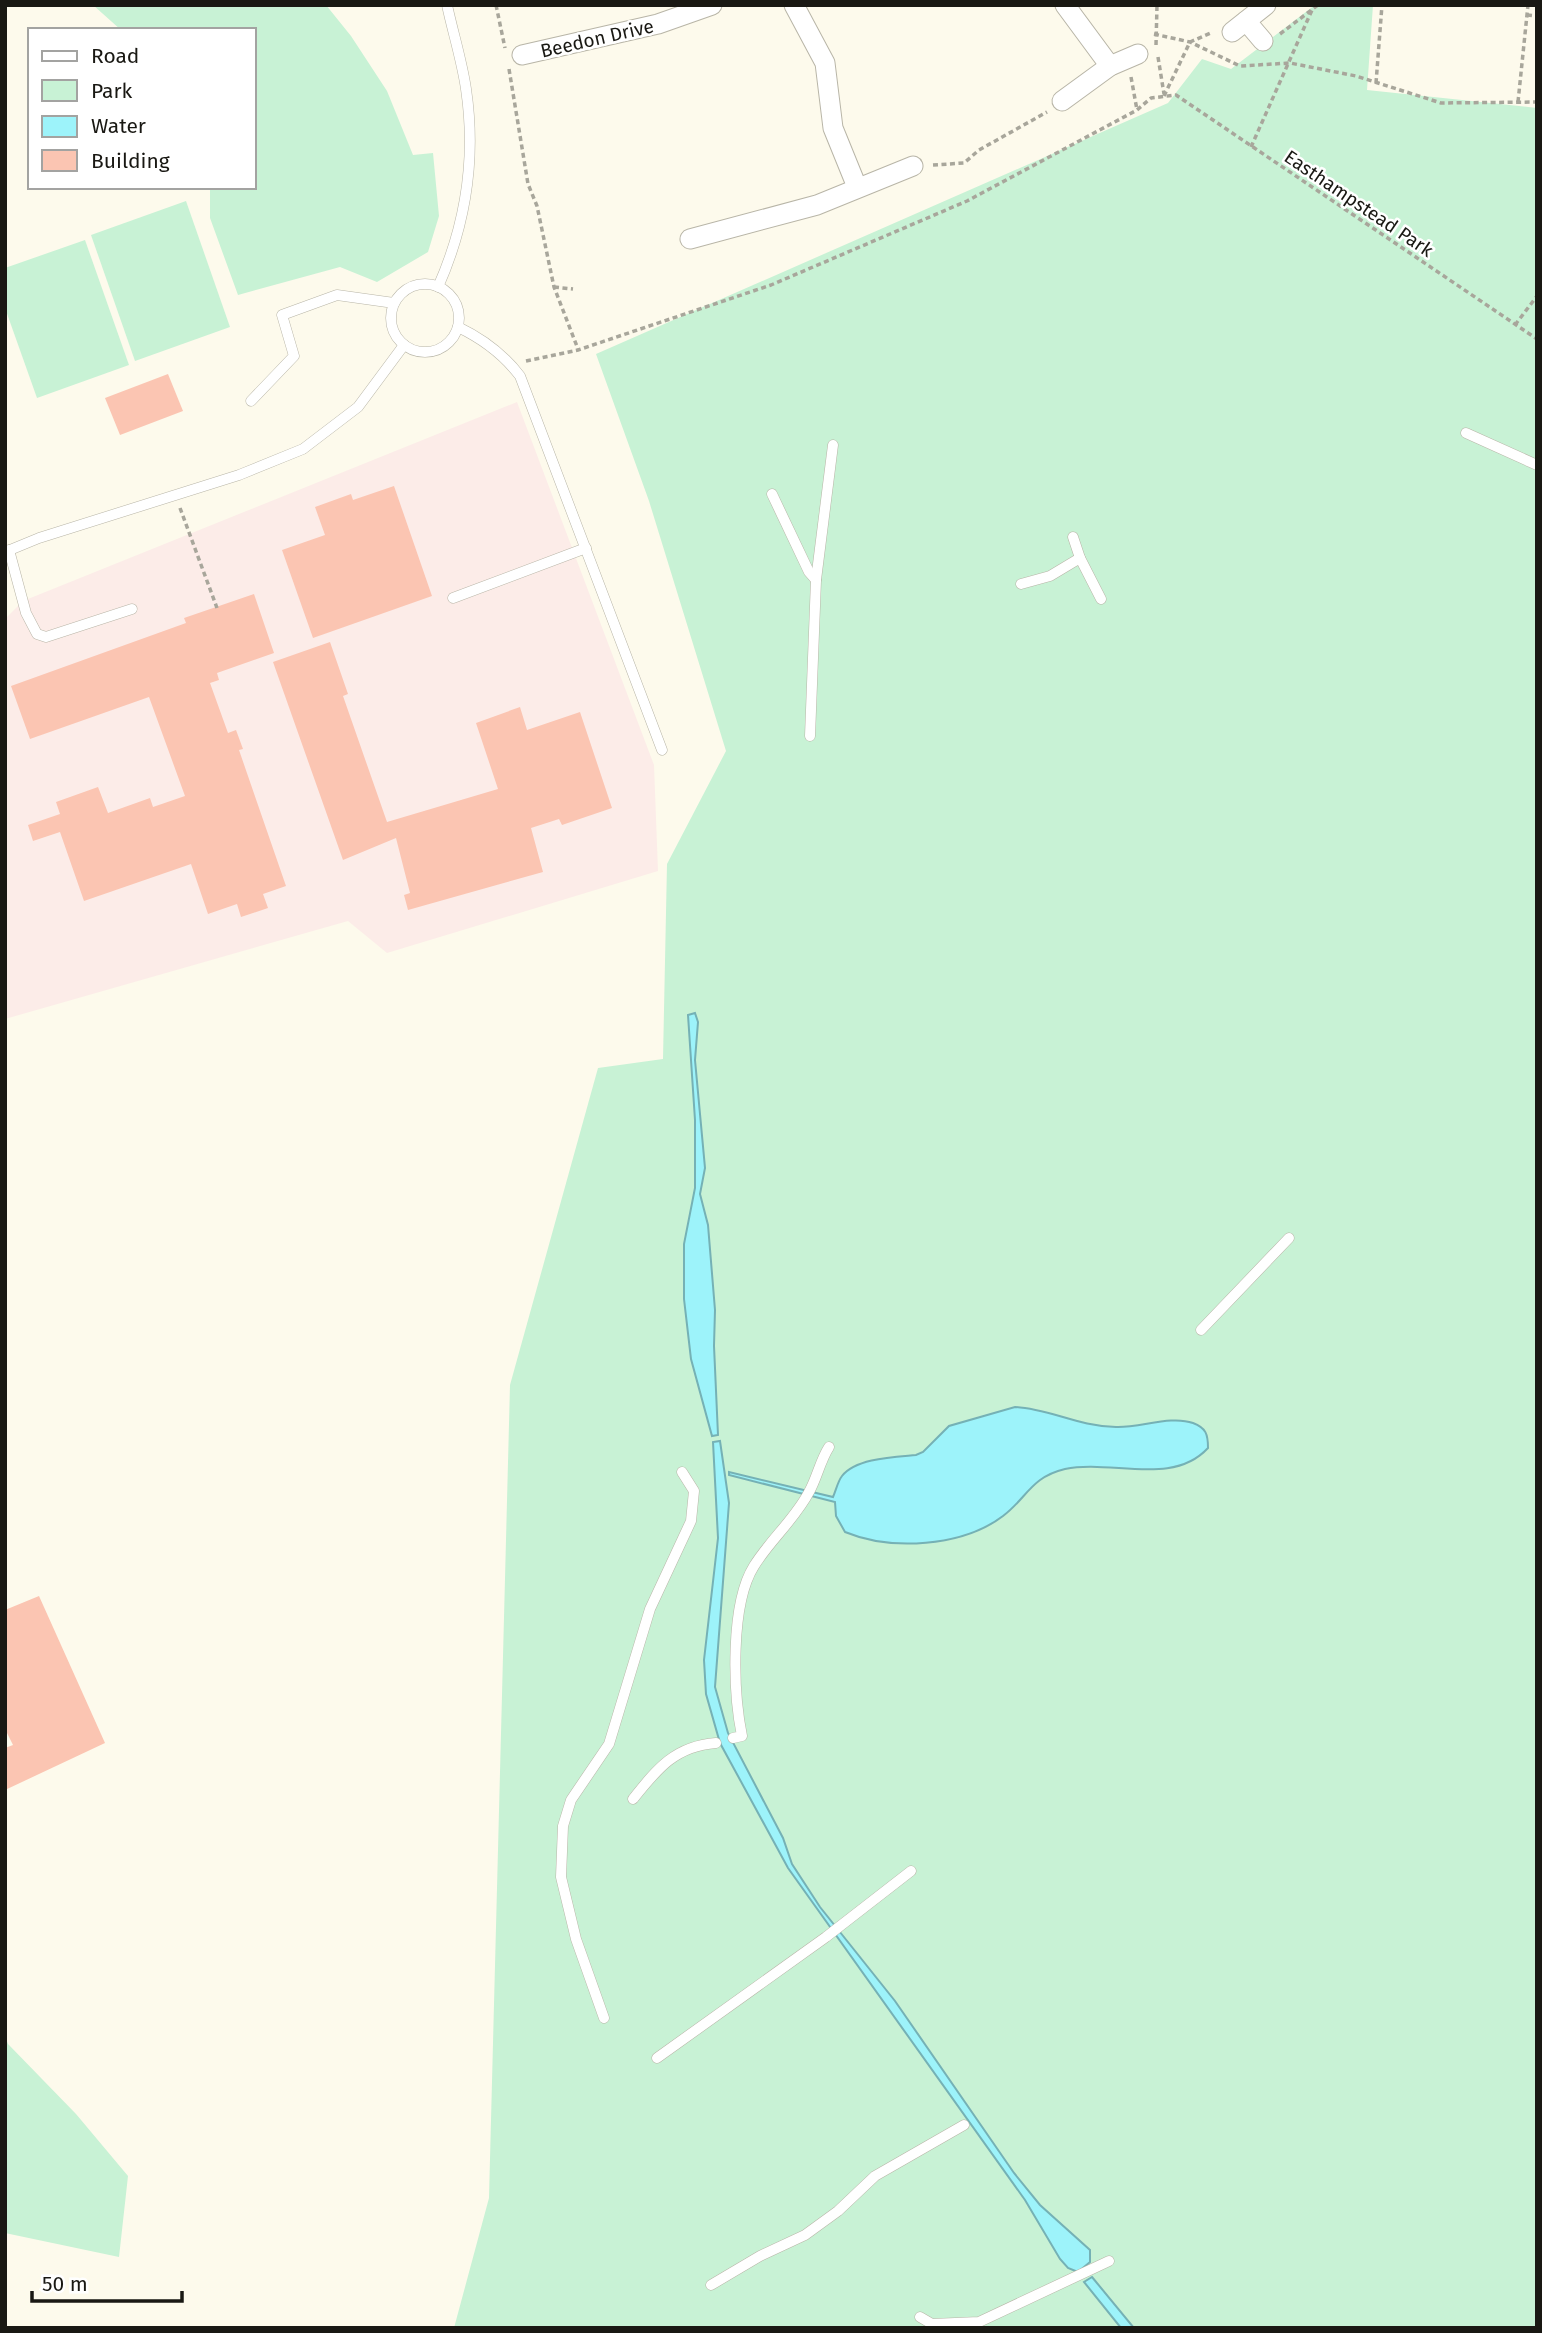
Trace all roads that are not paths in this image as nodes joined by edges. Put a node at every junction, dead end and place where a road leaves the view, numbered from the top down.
1 (447, 5) edge
2 (712, 5) edge
3 (794, 5) edge
4 (1065, 5) edge
5 (1266, 5) edge
6 (656, 15) edge
7 (1263, 41) dead end
8 (1133, 56) road end
9 (512, 58) road end
10 (1110, 66) junction
11 (1062, 101) road end
12 (913, 166) road end
13 (857, 187) junction
14 (690, 239) dead end
15 (438, 287) junction
16 (394, 303) junction
17 (458, 327) junction
18 (404, 345) junction
19 (251, 401) dead end
20 (1466, 433) dead end
21 (833, 445) dead end
22 (1537, 465) edge
23 (772, 494) dead end
24 (1073, 537) dead end
25 (586, 548) junction
26 (7, 551) edge
27 (1080, 558) junction
28 (816, 580) junction
29 (1021, 584) dead end
30 (453, 598) dead end
31 (1101, 598) dead end
32 (132, 609) dead end
33 (810, 736) dead end
34 (662, 750) dead end
35 (1289, 1238) dead end
36 (1200, 1330) dead end
37 (829, 1447) dead end
38 (682, 1472) dead end
39 (733, 1738) dead end
40 (716, 1744) dead end
41 (633, 1799) dead end
42 (911, 1871) dead end
43 (604, 2018) dead end
44 (657, 2058) dead end
45 (964, 2125) dead end
46 (1109, 2261) dead end
47 (710, 2285) dead end
48 (920, 2317) dead end
49 (932, 2325) junction
50 (952, 2328) edge

1 - 15 lane
2 - 6 street, Beedon Drive
3 - 13 street
4 - 10 street
5 - 7 street
6 - 9 street, Beedon Drive
8 - 10 street
10 - 11 street
12 - 13 street
13 - 14 street
15 - 16 lane
15 - 17 lane
16 - 18 lane
16 - 19 lane
17 - 18 lane
17 - 25 lane
18 - 26 lane
20 - 22 lane
21 - 28 lane
23 - 28 lane
24 - 27 lane
25 - 30 lane
25 - 34 lane
26 - 32 lane
27 - 29 lane
27 - 31 lane
28 - 33 lane
35 - 36 lane
37 - 39 lane
38 - 43 lane
40 - 41 lane
42 - 44 lane
45 - 47 lane
46 - 49 lane
48 - 49 lane
49 - 50 lane

